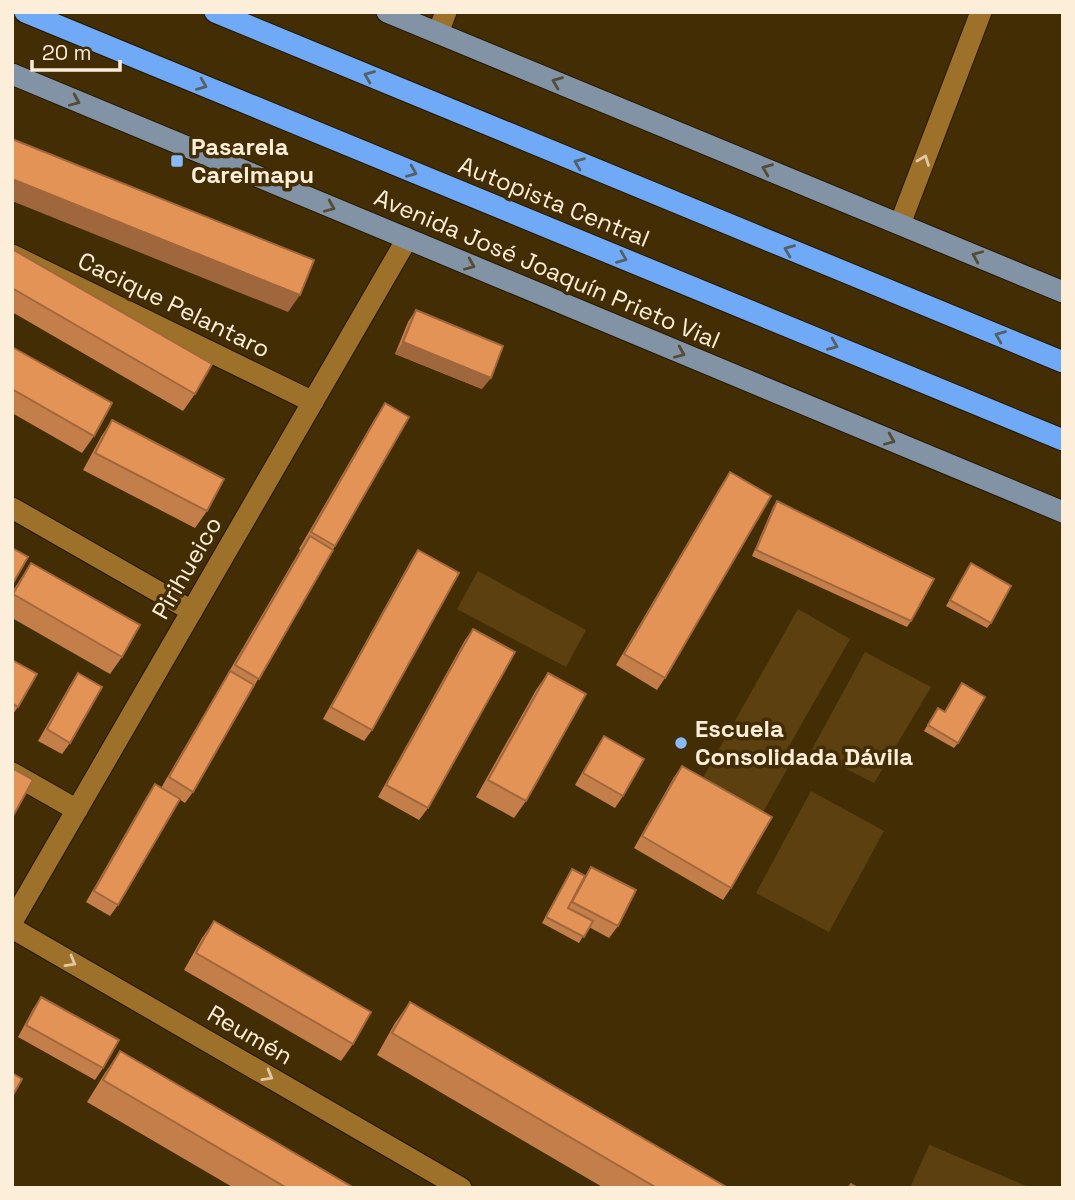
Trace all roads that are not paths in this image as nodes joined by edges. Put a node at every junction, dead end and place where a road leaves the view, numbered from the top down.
1 (25, 12) edge
2 (215, 12) edge
3 (387, 12) edge
4 (446, 12) edge
5 (981, 12) edge
6 (438, 33) junction
7 (12, 75) edge
8 (900, 224) junction
9 (407, 239) junction
10 (12, 255) edge
11 (1063, 292) edge
12 (1063, 362) edge
13 (313, 402) junction
14 (1063, 440) edge
15 (12, 509) edge
16 (1063, 512) edge
17 (192, 611) junction
18 (12, 773) edge
19 (77, 810) junction
20 (12, 922) edge
21 (12, 928) edge
22 (461, 1188) edge

1 -> 14 highway, Autopista Central
12 -> 2 highway, Autopista Central
3 - 6 main road
4 - 6 street
8 -> 5 street
8 -> 6 main road
7 -> 9 main road, Avenida José Joaquín Prieto Vial
11 -> 8 main road
9 - 13 street, Pirihueico
9 -> 16 main road, Avenida José Joaquín Prieto Vial
10 - 13 street, Cacique Pelantaro
13 - 17 street, Pirihueico
15 - 17 street
17 - 19 street, Pirihueico
18 - 19 street
19 - 20 street, Pirihueico
21 -> 22 street, Reumén

